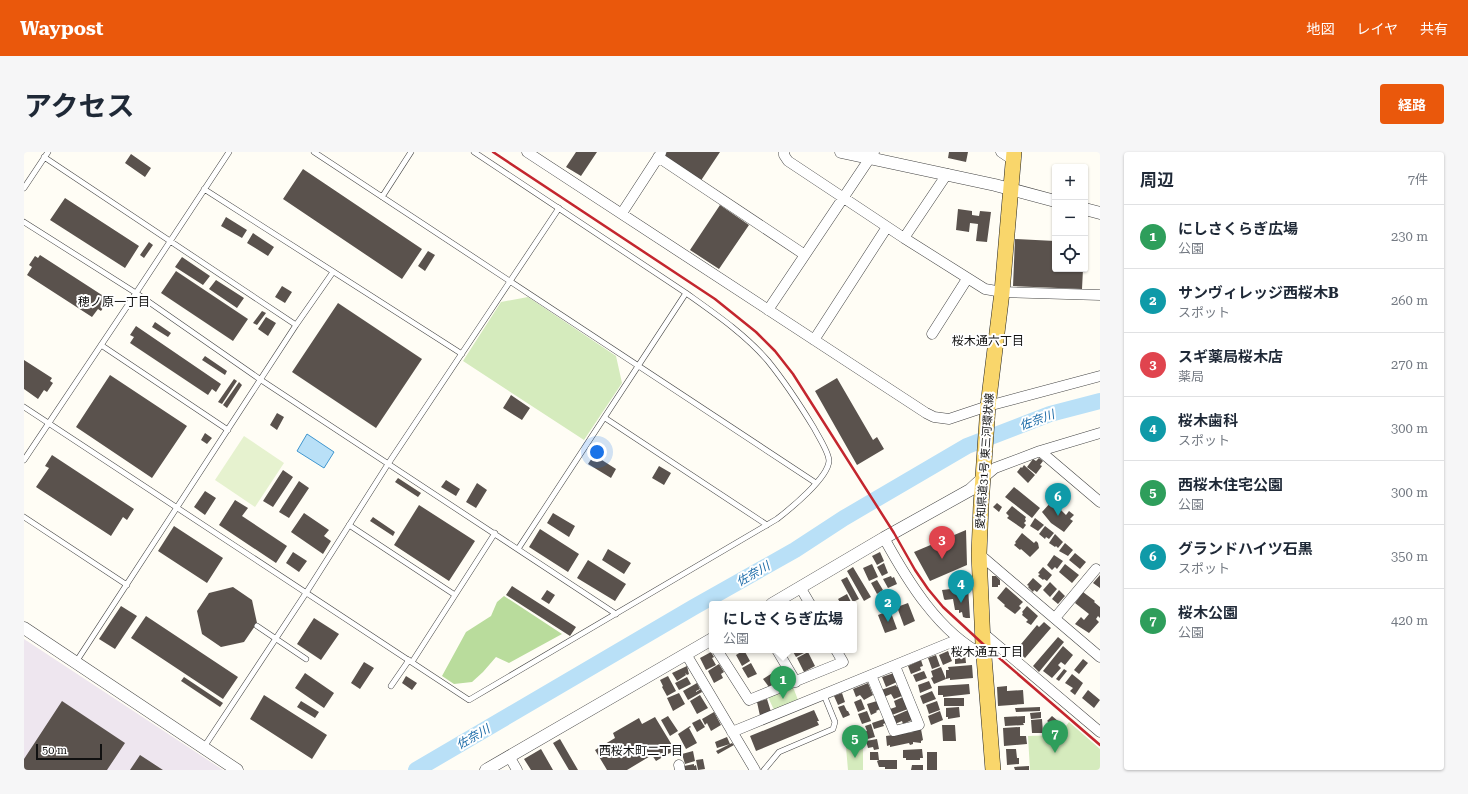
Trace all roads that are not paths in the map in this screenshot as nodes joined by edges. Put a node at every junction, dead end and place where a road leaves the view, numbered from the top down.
1 (229, 152) edge
2 (314, 152) edge
3 (411, 152) edge
4 (474, 152) edge
5 (527, 152) edge
6 (784, 152) edge
7 (841, 152) edge
8 (46, 154) edge
9 (660, 154) edge
10 (872, 155) edge
11 (1009, 155) edge
12 (947, 174) junction
13 (24, 188) edge
14 (204, 189) junction
15 (1011, 189) junction
16 (382, 197) junction
17 (843, 198) junction
18 (1052, 200) edge
19 (558, 208) junction
20 (1088, 210) edge
21 (622, 213) junction
22 (1100, 213) edge
23 (24, 222) edge
24 (887, 227) junction
25 (904, 238) junction
26 (170, 241) junction
27 (805, 256) junction
28 (333, 272) junction
29 (968, 279) junction
30 (510, 281) junction
31 (1002, 292) junction
32 (686, 293) junction
33 (136, 294) junction
34 (1100, 295) edge
35 (768, 310) junction
36 (296, 325) junction
37 (932, 334) dead end
38 (814, 340) junction
39 (101, 345) junction
40 (462, 354) junction
41 (638, 366) junction
42 (1100, 376) edge
43 (261, 380) junction
44 (988, 406) junction
45 (24, 407) edge
46 (605, 418) junction
47 (48, 423) junction
48 (228, 430) junction
49 (1100, 433) edge
50 (1040, 451) junction
51 (24, 460) edge
52 (388, 464) junction
53 (983, 472) junction
54 (816, 483) junction
55 (1100, 502) edge
56 (177, 508) junction
57 (24, 517) edge
58 (767, 525) junction
59 (349, 526) junction
60 (495, 533) junction
61 (884, 538) junction
62 (518, 549) junction
63 (979, 554) junction
64 (1096, 569) dead end
65 (127, 585) junction
66 (800, 587) junction
67 (306, 593) junction
68 (455, 595) junction
69 (777, 601) edge
70 (808, 601) edge
71 (616, 614) junction
72 (1055, 618) junction
73 (258, 626) dead end
74 (24, 628) edge
75 (983, 633) junction
76 (276, 639) junction
77 (959, 639) junction
78 (709, 642) edge
79 (719, 653) edge
80 (779, 653) edge
81 (838, 653) edge
82 (686, 654) junction
83 (984, 655) junction
84 (1100, 657) edge
85 (306, 658) dead end
86 (410, 661) junction
87 (76, 663) junction
88 (895, 666) junction
89 (871, 675) junction
90 (796, 682) junction
91 (391, 686) dead end
92 (824, 695) junction
93 (732, 732) junction
94 (1100, 732) edge
95 (204, 747) junction
96 (509, 756) junction
97 (237, 770) edge
98 (486, 770) edge
99 (517, 770) edge
100 (755, 770) edge
101 (764, 770) edge
102 (992, 770) edge

1 - 14 lane
2 - 16 lane
3 - 16 lane
4 - 19 lane
5 - 21 street
6 - 17 street
7 - 10 street
8 - 13 lane
8 - 26 lane
9 - 21 street
9 - 27 street
10 - 12 street
10 - 17 street
11 - 15 main road, 愛知県道31号 東三河環状線
12 - 15 street
12 - 25 street
14 - 26 lane
14 - 28 lane
15 - 18 street
15 - 31 main road, 愛知県道31号 東三河環状線
16 - 30 lane
17 - 24 street
17 - 27 street
19 - 30 lane
19 - 32 lane
20 - 22 street
21 - 35 street
23 - 33 lane
24 - 25 street
24 - 38 street
25 - 29 street
26 - 33 lane
26 - 36 lane
27 - 35 street
28 - 36 lane
28 - 40 lane
29 - 31 street
29 - 37 street
30 - 40 lane
30 - 41 lane
31 - 34 street
31 - 44 main road, 愛知県道31号 東三河環状線
32 - 41 lane
32 - 54 lane
33 - 39 lane
33 - 43 lane
35 - 38 street
36 - 43 lane
38 - 44 street
39 - 47 lane
39 - 48 lane
40 - 52 lane
41 - 46 lane
41 - 54 lane
42 - 44 street
43 - 48 lane
43 - 52 lane
44 - 53 main road, 愛知県道31号 東三河環状線
45 - 47 lane
46 - 58 lane
46 - 62 lane
47 - 51 lane
47 - 56 lane
48 - 56 lane
49 - 50 street
50 - 53 street
50 - 55 street
52 - 59 lane
52 - 60 lane
53 - 61 street
53 - 63 main road, 愛知県道31号 東三河環状線
54 - 58 lane
56 - 65 lane
56 - 67 lane
57 - 65 lane
58 - 71 lane
59 - 67 lane
59 - 68 lane
60 - 62 lane
60 - 68 lane
61 - 66 street
61 - 77 street
62 - 71 lane
63 - 72 street
63 - 75 main road, 愛知県道31号 東三河環状線
64 - 72 street
65 - 87 lane
66 - 69 street
66 - 70 street
67 - 76 lane
67 - 86 lane
68 - 86 lane
71 - 86 lane
72 - 84 street
73 - 76 lane
74 - 87 street
75 - 83 main road, 愛知県道31号 東三河環状線
75 - 94 street
76 - 85 lane
76 - 95 lane
77 - 83 street
77 - 88 street
78 - 82 street
79 - 90 street
80 - 90 street
81 - 90 street
82 - 93 street
82 - 96 street
83 - 102 main road, 愛知県道31号 東三河環状線
86 - 91 lane
87 - 95 street
88 - 89 street
88 - 89 street
89 - 92 street
92 - 93 street
92 - 101 lane
93 - 100 street
95 - 97 street
96 - 98 street
96 - 99 street

